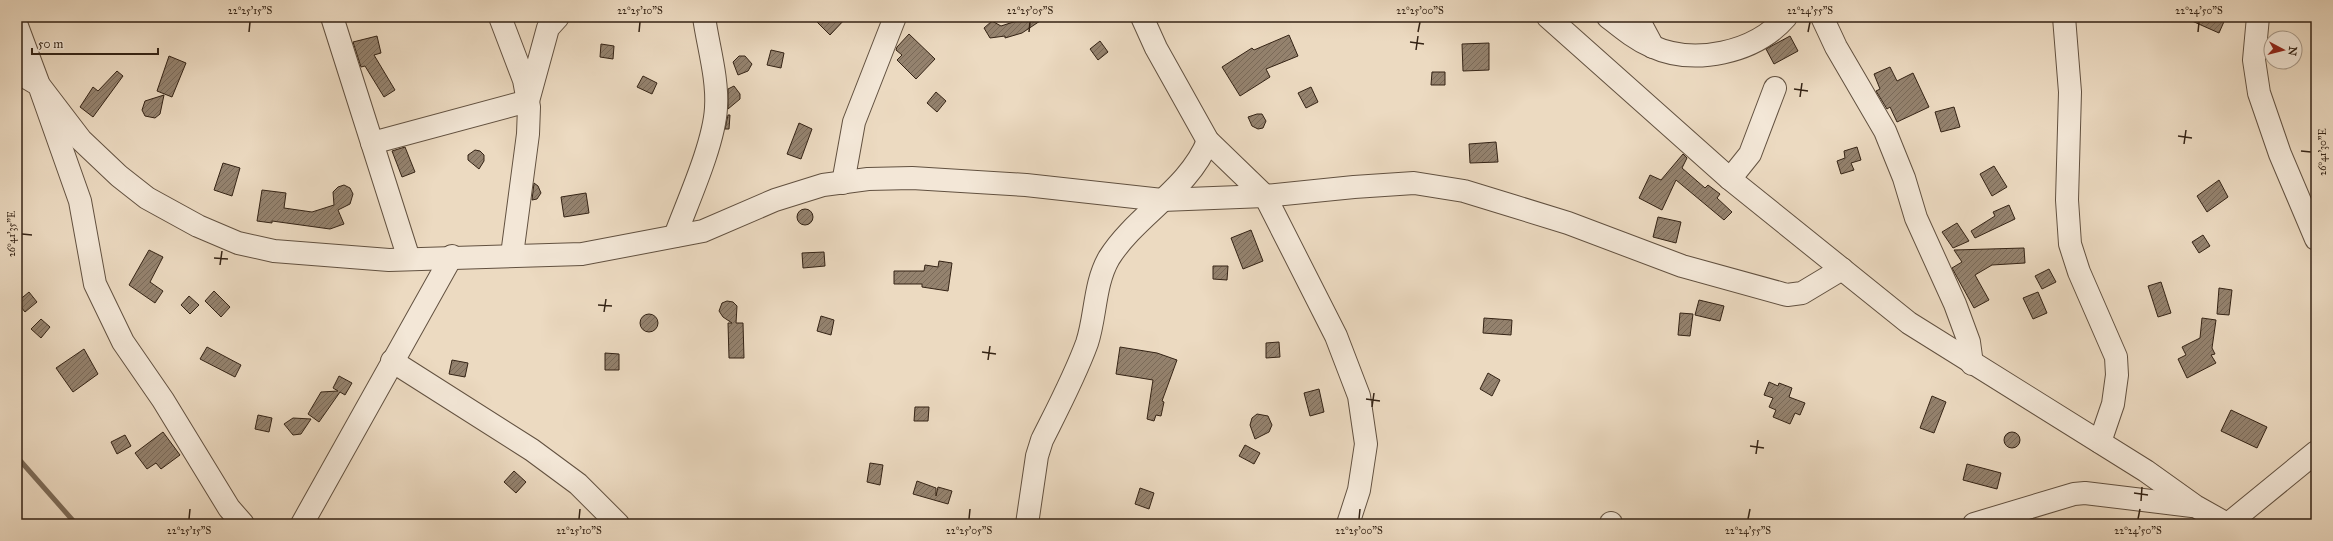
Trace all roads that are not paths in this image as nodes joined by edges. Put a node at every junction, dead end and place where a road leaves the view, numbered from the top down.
1 (332, 17) edge
2 (500, 17) edge
3 (558, 17) edge
4 (704, 17) edge
5 (895, 17) edge
6 (1142, 17) edge
7 (1548, 17) edge
8 (1608, 17) edge
9 (1637, 17) edge
10 (1786, 17) edge
11 (1822, 17) edge
12 (2064, 17) edge
13 (2258, 17) edge
14 (17, 26) edge
15 (1652, 47) junction
16 (17, 72) edge
17 (39, 85) junction
18 (1776, 88) dead end
19 (528, 101) junction
20 (1208, 141) junction
21 (372, 143) junction
22 (1730, 179) junction
23 (843, 183) junction
24 (1265, 196) junction
25 (1162, 200) junction
26 (2314, 229) edge
27 (675, 236) junction
28 (512, 255) junction
29 (452, 256) junction
30 (409, 259) junction
31 (1842, 268) junction
32 (392, 361) junction
33 (1972, 364) junction
34 (2100, 442) junction
35 (2316, 452) edge
36 (2195, 506) junction
37 (243, 524) edge
38 (302, 524) edge
39 (618, 524) edge
40 (1027, 524) edge
41 (1348, 524) edge
42 (1974, 524) edge
43 (2227, 524) edge

1 - 21 street
2 - 19 street
3 - 19 street
4 - 27 street
5 - 23 street
6 - 20 street
7 - 22 street
8 - 15 street
9 - 15 street
10 - 15 street
11 - 33 street
12 - 34 street
13 - 26 street
14 - 17 street
16 - 17 street
17 - 30 street
17 - 37 street
18 - 22 street
19 - 21 street
19 - 28 street
20 - 24 street
20 - 25 street
21 - 30 street
22 - 31 street
23 - 25 street
23 - 27 street
24 - 25 street
24 - 31 street
24 - 41 street
25 - 40 street
27 - 28 street
28 - 29 street
29 - 30 street
29 - 32 street
31 - 33 street
32 - 38 street
32 - 39 street
33 - 34 street
34 - 36 street
35 - 43 street
36 - 42 street
36 - 43 street

